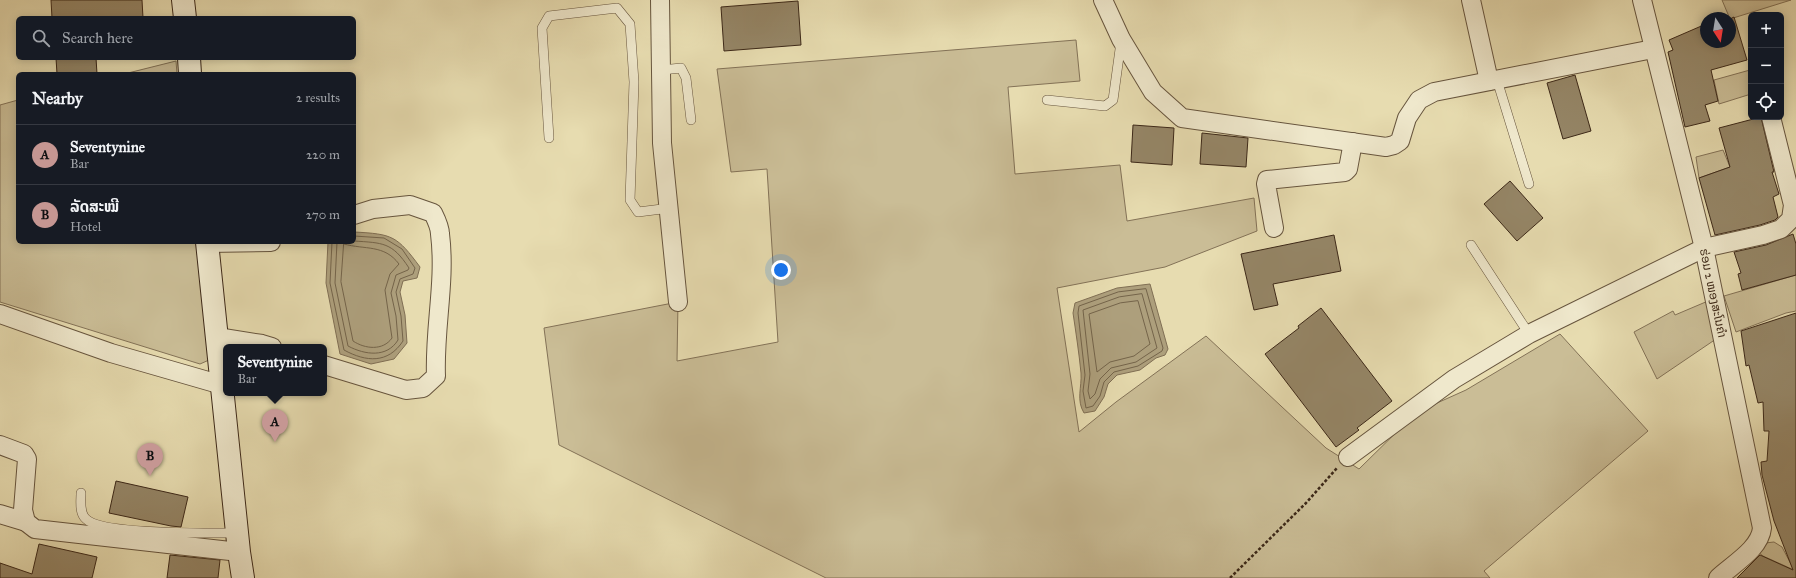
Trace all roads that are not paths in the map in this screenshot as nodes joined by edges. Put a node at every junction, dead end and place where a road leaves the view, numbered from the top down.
1 (183, 0) edge
2 (660, 0) edge
3 (1103, 0) edge
4 (1471, 0) edge
5 (1642, 0) edge
6 (185, 16) edge
7 (1121, 39) junction
8 (1653, 49) junction
9 (189, 60) edge
10 (662, 70) junction
11 (190, 72) edge
12 (1493, 81) junction
13 (1047, 100) dead end
14 (691, 120) dead end
15 (1772, 120) edge
16 (549, 138) dead end
17 (1353, 142) junction
18 (1530, 184) dead end
19 (670, 208) junction
20 (356, 214) edge
21 (1274, 228) dead end
22 (207, 244) edge
23 (1471, 245) dead end
24 (1704, 248) junction
25 (678, 302) dead end
26 (0, 314) edge
27 (1529, 334) junction
28 (217, 336) junction
29 (262, 344) edge
30 (327, 366) edge
31 (222, 386) junction
32 (223, 396) edge
33 (223, 396) edge
34 (0, 445) edge
35 (1348, 457) road end
36 (81, 493) dead end
37 (0, 514) edge
38 (26, 522) junction
39 (238, 543) junction
40 (1720, 576) edge
41 (243, 578) edge

1 - 6 street
2 - 10 street
3 - 7 street
4 - 12 street
5 - 8 street, ຮ່ອມ 2 ໜອງສະໂນຄໍາ
7 - 13 lane
7 - 17 street
8 - 12 street
8 - 24 street, ຮ່ອມ 2 ໜອງສະໂນຄໍາ
9 - 11 street
10 - 14 lane
10 - 19 street
12 - 17 street
12 - 18 lane
15 - 24 street
16 - 19 lane
17 - 21 street
19 - 25 street
20 - 30 street
22 - 28 street
23 - 27 lane
24 - 27 street
24 - 40 street, ຮ່ອມ 2 ໜອງສະໂນຄໍາ
26 - 31 street
27 - 35 street
28 - 29 street
28 - 31 street
31 - 32 street
33 - 39 street
34 - 38 street
36 - 39 lane
37 - 38 street
38 - 39 street
39 - 41 street

